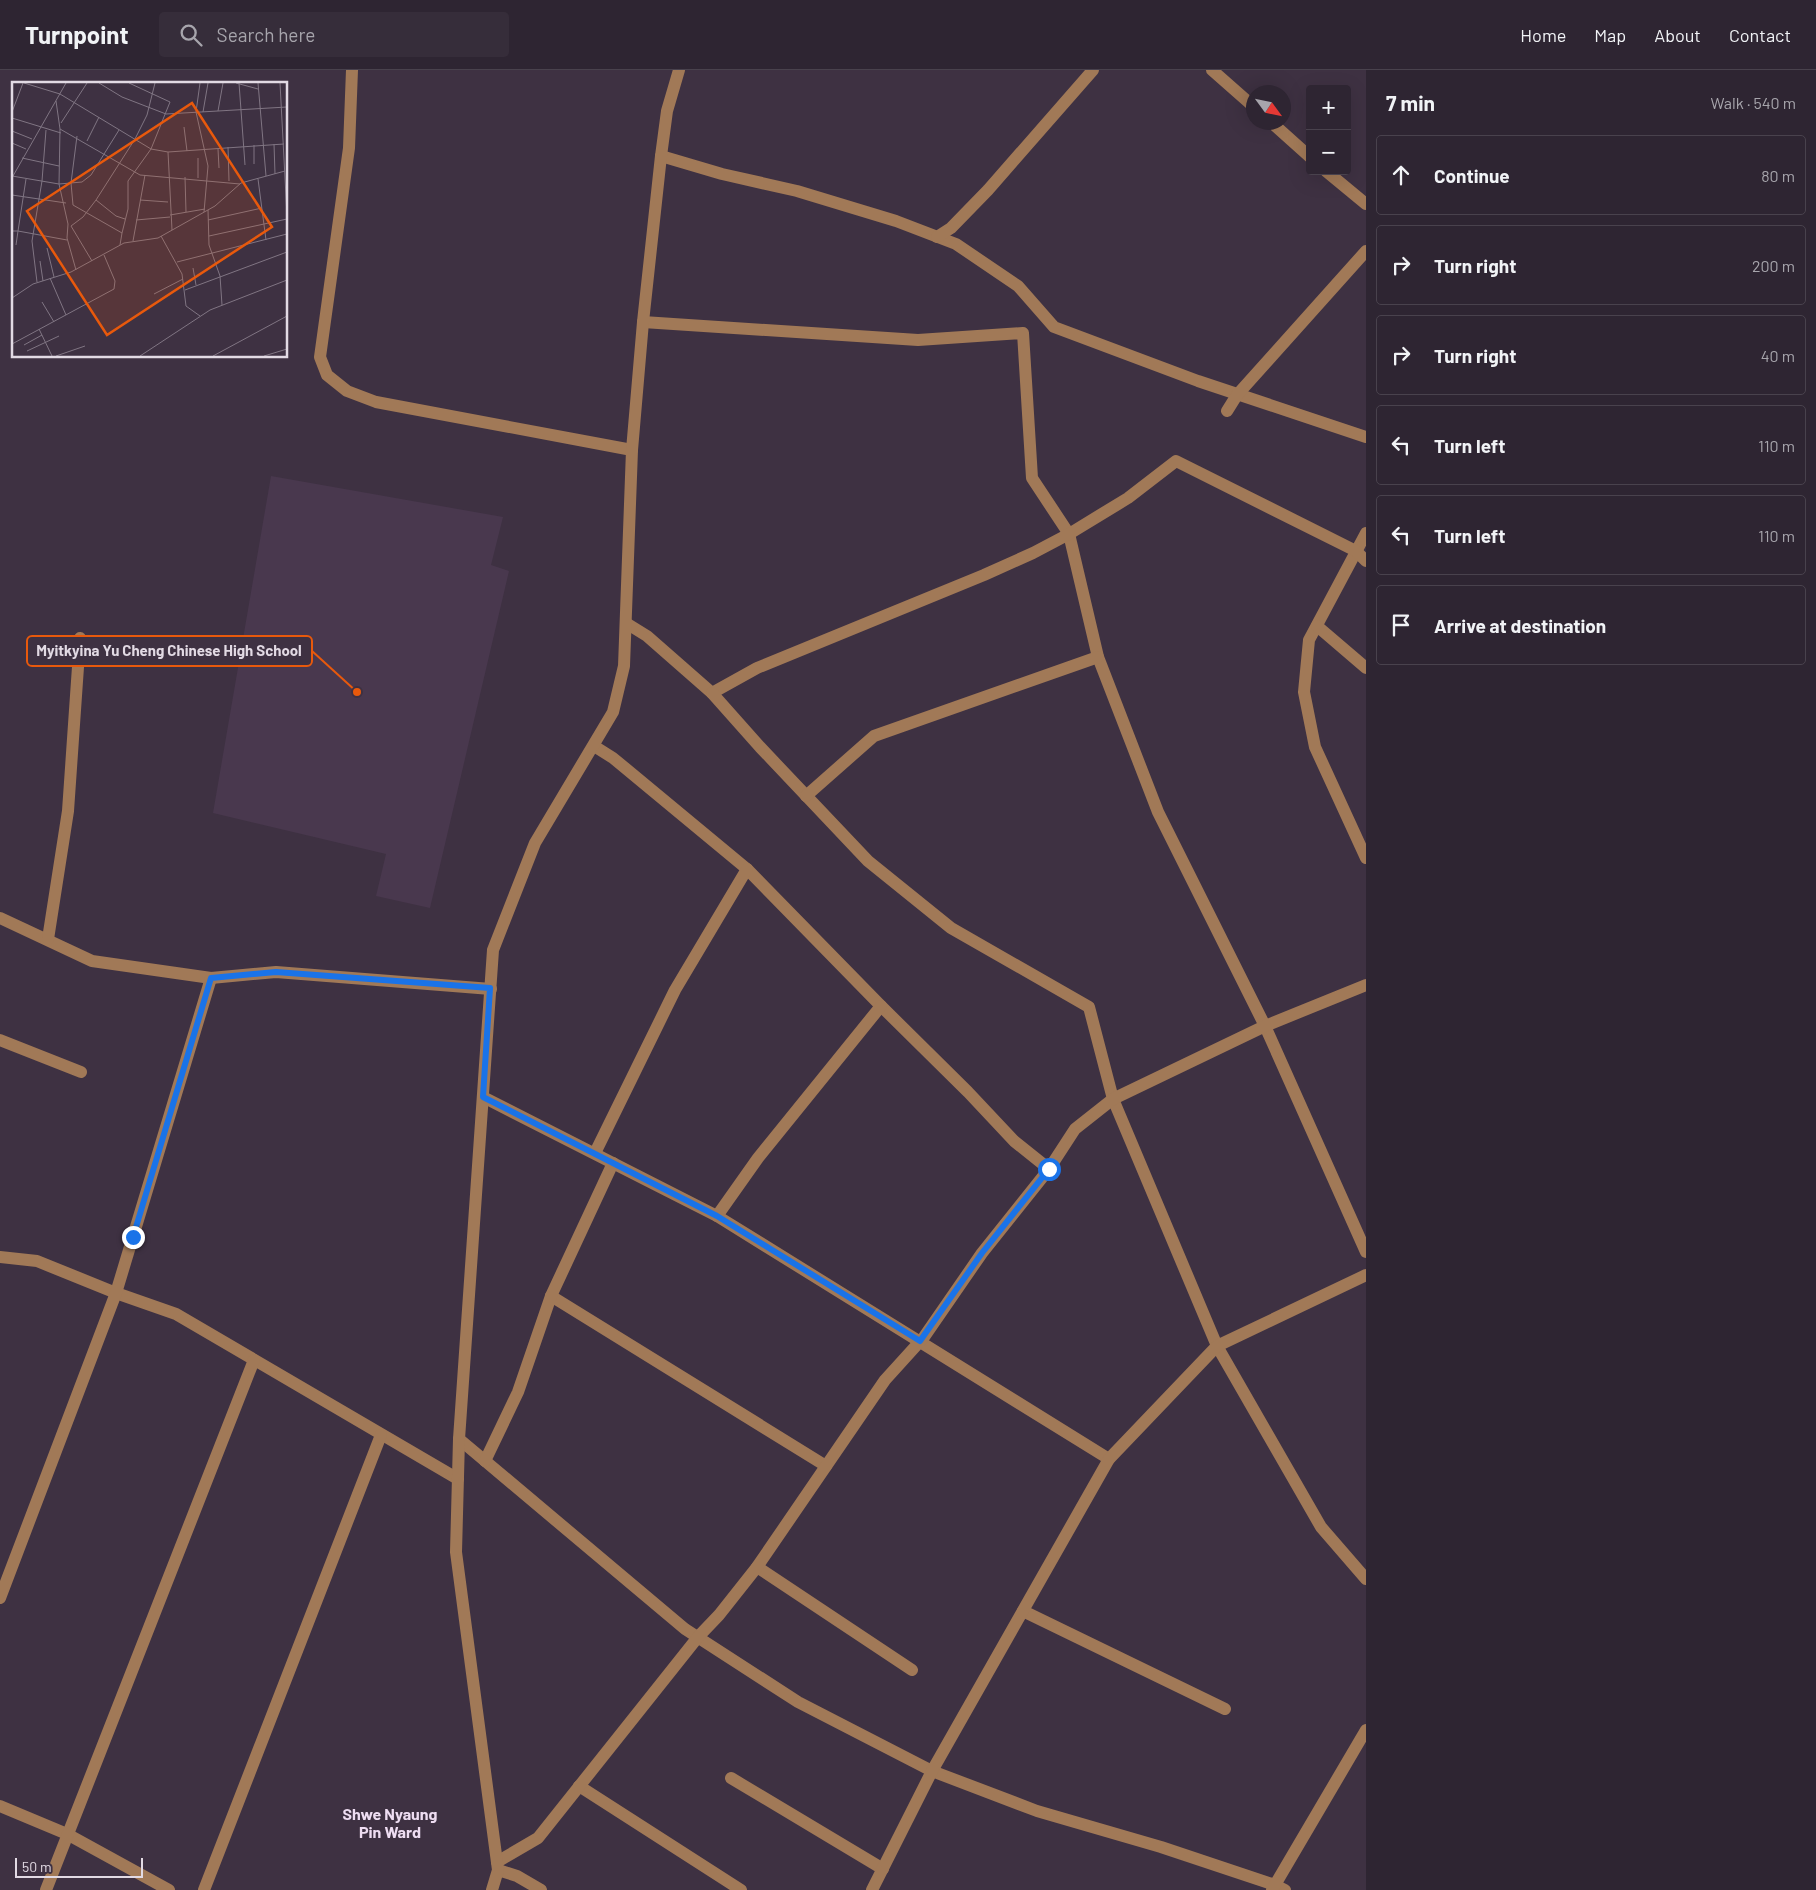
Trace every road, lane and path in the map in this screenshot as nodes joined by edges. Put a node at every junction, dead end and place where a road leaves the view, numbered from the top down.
1 (352, 70) edge
2 (679, 70) edge
3 (1093, 70) edge
4 (1212, 70) edge
5 (1246, 100) edge
6 (1280, 130) edge
7 (1306, 153) edge
8 (661, 156) junction
9 (1331, 175) edge
10 (1366, 204) edge
11 (938, 237) junction
12 (1366, 251) edge
13 (644, 322) junction
14 (1237, 394) junction
15 (1227, 411) dead end
16 (1366, 437) edge
17 (632, 450) junction
18 (1366, 533) edge
19 (1069, 534) junction
20 (1356, 551) junction
21 (1366, 561) edge
22 (626, 623) junction
23 (1317, 626) junction
24 (80, 638) dead end
25 (1098, 657) junction
26 (1366, 668) edge
27 (712, 693) junction
28 (594, 746) junction
29 (806, 796) junction
30 (1366, 858) edge
31 (747, 869) junction
32 (0, 918) edge
33 (48, 939) junction
34 (211, 978) junction
35 (1366, 985) edge
36 (490, 988) junction
37 (881, 1006) junction
38 (1265, 1026) junction
39 (0, 1040) edge
40 (81, 1072) dead end
41 (483, 1097) junction
42 (1113, 1100) junction
43 (595, 1153) junction
44 (613, 1163) junction
45 (1049, 1169) junction
46 (717, 1216) junction
47 (1366, 1252) edge
48 (0, 1257) edge
49 (1366, 1275) edge
50 (116, 1293) junction
51 (551, 1296) junction
52 (920, 1341) junction
53 (1217, 1346) junction
54 (254, 1360) junction
55 (381, 1435) junction
56 (459, 1439) junction
57 (1109, 1460) junction
58 (485, 1461) junction
59 (826, 1466) junction
60 (458, 1479) junction
61 (757, 1567) junction
62 (1366, 1578) edge
63 (0, 1598) edge
64 (1023, 1611) junction
65 (698, 1637) junction
66 (912, 1670) dead end
67 (1224, 1709) dead end
68 (1366, 1730) edge
69 (932, 1771) junction
70 (731, 1778) dead end
71 (579, 1786) junction
72 (0, 1806) edge
73 (67, 1834) junction
74 (498, 1866) junction
75 (883, 1869) junction
76 (1277, 1888) edge
77 (46, 1890) edge
78 (169, 1890) edge
79 (204, 1890) edge
80 (492, 1890) edge
81 (541, 1890) edge
82 (742, 1890) edge
83 (872, 1890) edge

1 - 17 street
2 - 8 street
3 - 11 street
4 - 5 street
6 - 7 street
8 - 11 street
8 - 13 street
9 - 10 street
11 - 14 street
12 - 14 street
13 - 17 street
13 - 19 street
14 - 15 street
14 - 16 street
17 - 22 street
18 - 20 street
19 - 20 street
19 - 25 street
19 - 27 street
20 - 21 street
20 - 23 street
22 - 27 street
22 - 28 street
23 - 26 street
23 - 30 street
24 - 33 street
25 - 29 street
25 - 38 street
27 - 29 street
28 - 31 street
28 - 36 street
29 - 42 street
31 - 37 street
31 - 43 street
32 - 33 street
33 - 34 street
34 - 36 street
34 - 50 street
35 - 38 street
36 - 41 street
37 - 45 street
37 - 46 street
38 - 42 street
38 - 47 street
39 - 40 street
41 - 43 street
41 - 56 street
42 - 45 street
42 - 53 street
43 - 44 street
44 - 46 street
44 - 51 street
45 - 52 street
46 - 52 street
48 - 50 street
49 - 53 street
50 - 54 street
50 - 63 street
51 - 58 street
51 - 59 street
52 - 57 street
52 - 59 street
53 - 57 street
53 - 62 street
54 - 55 street
54 - 73 street
55 - 60 street
55 - 79 street
56 - 58 street
56 - 60 street
57 - 64 street
58 - 65 street
59 - 61 street
60 - 74 street
61 - 65 street
61 - 66 street
64 - 67 street
64 - 69 street
65 - 69 street
65 - 71 street
68 - 76 street
69 - 75 street
69 - 76 street
70 - 75 street
71 - 74 street
71 - 82 street
72 - 73 street
73 - 77 street
73 - 78 street
74 - 80 street
74 - 81 street
75 - 83 street

